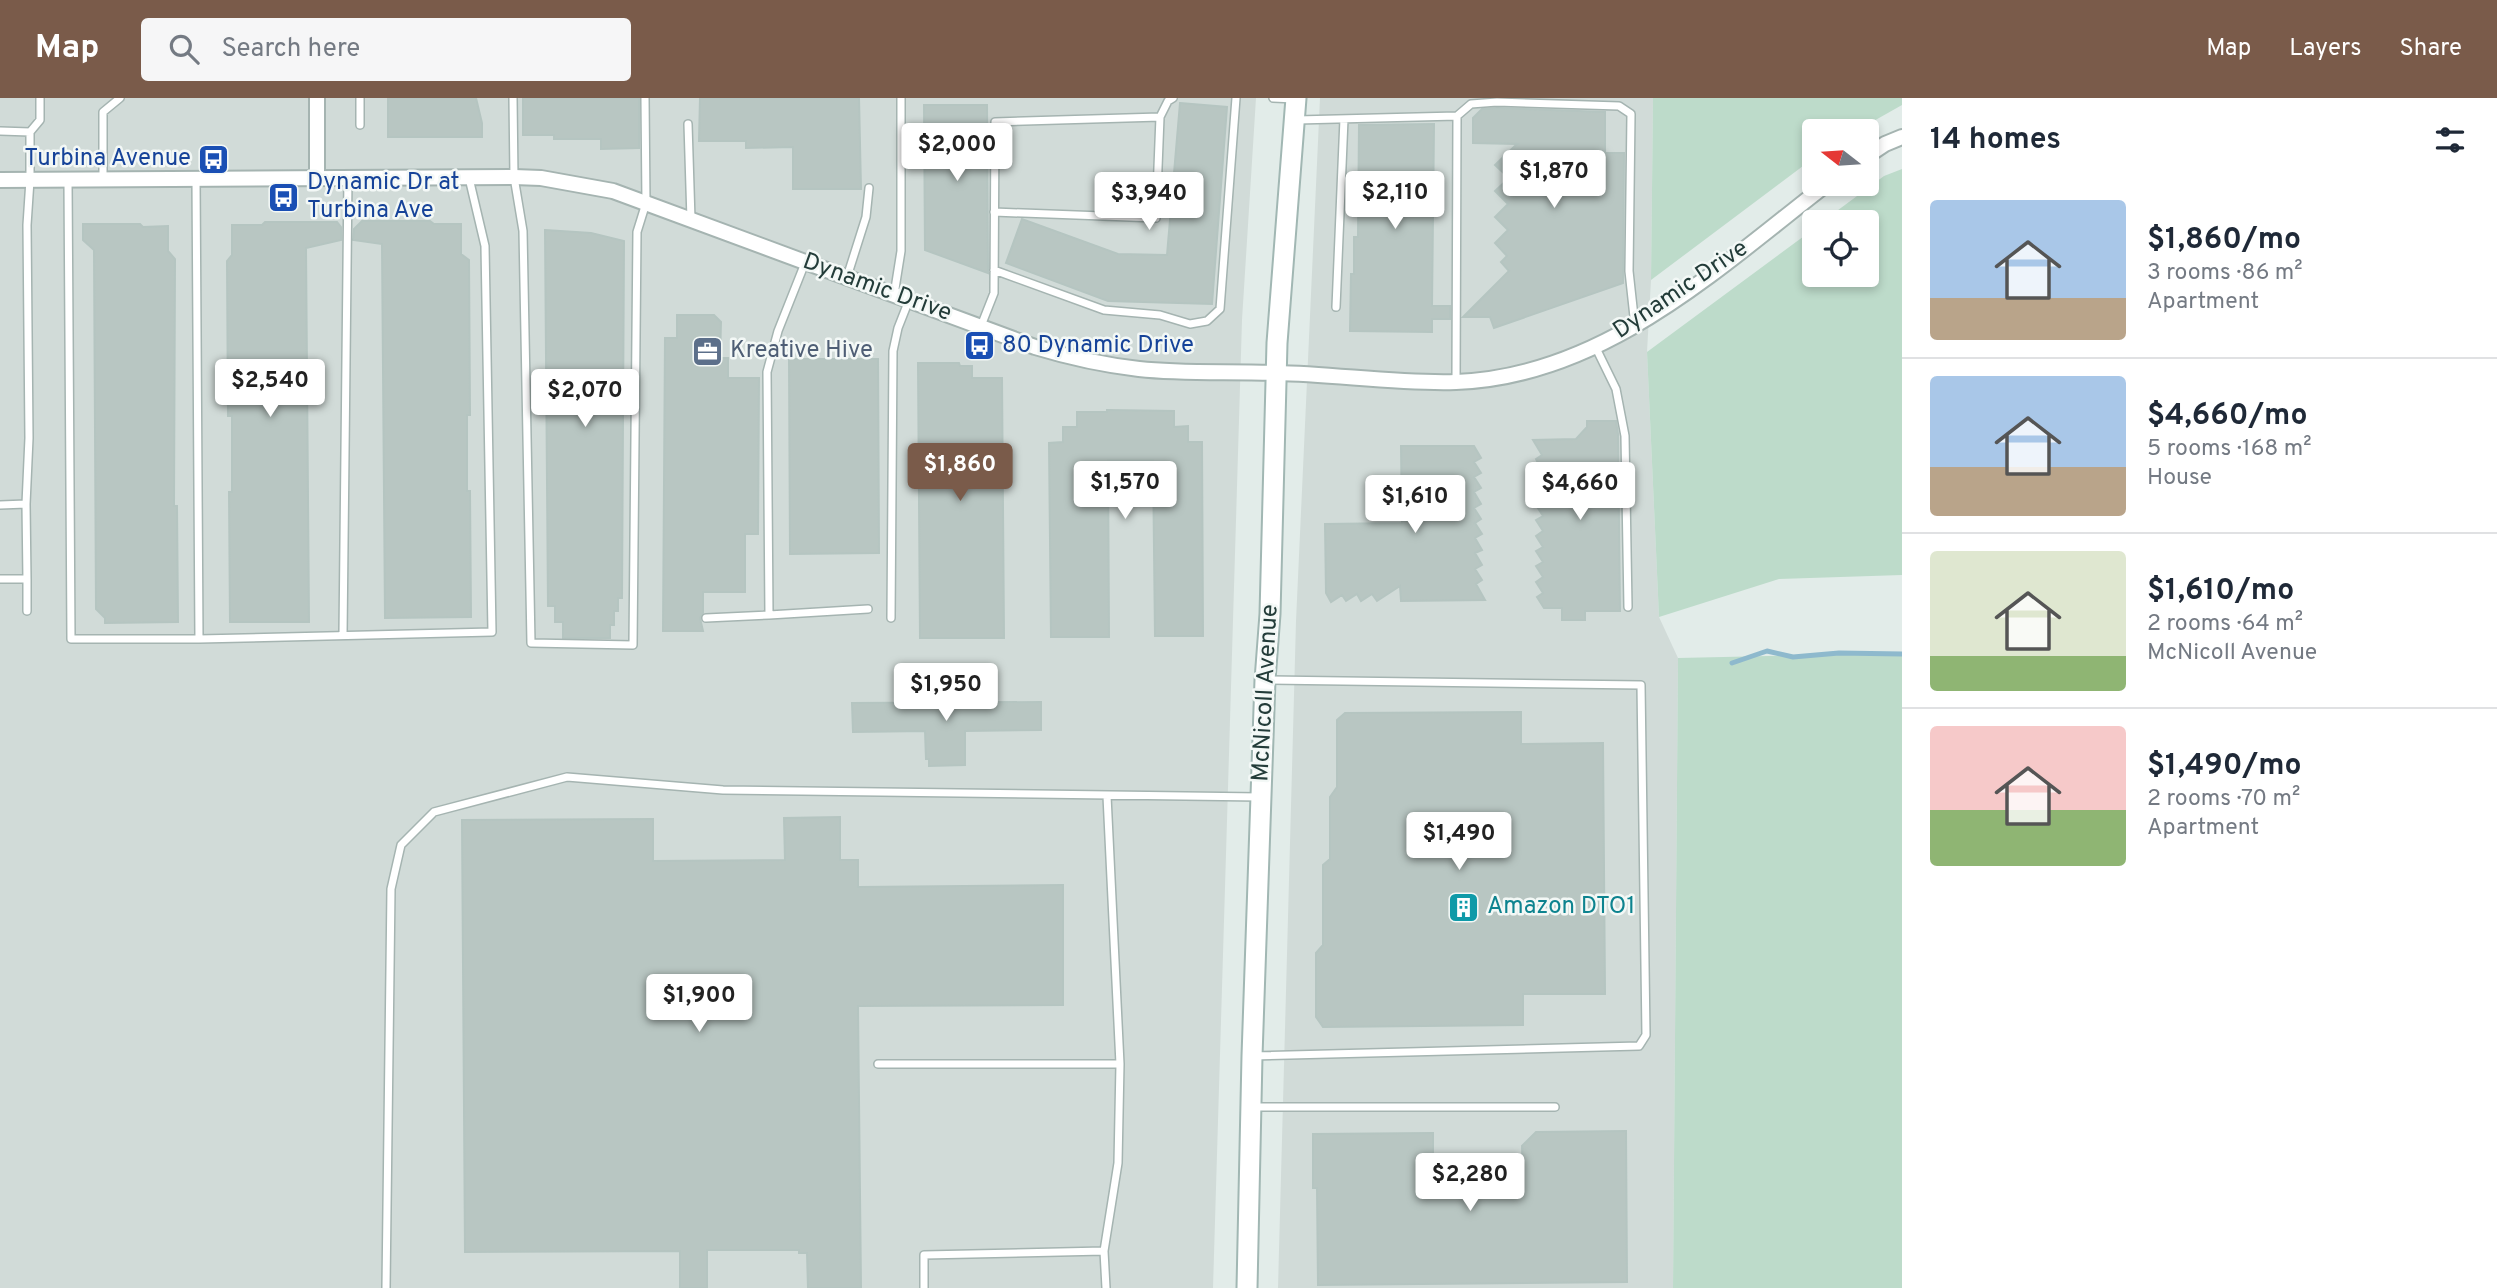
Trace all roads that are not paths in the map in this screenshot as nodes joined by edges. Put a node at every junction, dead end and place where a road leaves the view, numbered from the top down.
1 (40, 98) edge
2 (120, 98) edge
3 (317, 98) edge
4 (360, 98) edge
5 (513, 98) edge
6 (645, 98) edge
7 (901, 98) edge
8 (1173, 98) edge
9 (1236, 98) edge
10 (1272, 98) edge
11 (1296, 98) edge
12 (1457, 116) junction
13 (1160, 117) junction
14 (1344, 119) junction
15 (1295, 120) junction
16 (688, 124) dead end
17 (360, 125) dead end
18 (0, 131) edge
19 (30, 132) junction
20 (1902, 137) edge
21 (1880, 147) edge
22 (317, 177) junction
23 (348, 177) junction
24 (468, 177) junction
25 (514, 177) junction
26 (103, 179) junction
27 (195, 179) junction
28 (0, 180) edge
29 (30, 180) junction
30 (68, 181) junction
31 (869, 188) dead end
32 (1811, 196) edge
33 (646, 203) junction
34 (995, 212) junction
35 (691, 220) junction
36 (805, 263) junction
37 (994, 270) junction
38 (847, 277) junction
39 (894, 295) junction
40 (910, 299) junction
41 (1336, 307) dead end
42 (981, 326) junction
43 (1635, 326) junction
44 (1595, 346) junction
45 (1276, 373) junction
46 (1456, 382) junction
47 (26, 504) junction
48 (0, 505) edge
49 (0, 579) edge
50 (27, 579) junction
51 (1628, 607) dead end
52 (868, 609) dead end
53 (27, 611) dead end
54 (769, 615) junction
55 (706, 618) dead end
56 (891, 618) dead end
57 (343, 635) junction
58 (199, 639) junction
59 (1265, 680) junction
60 (1107, 796) junction
61 (1261, 797) junction
62 (1252, 1056) junction
63 (878, 1064) dead end
64 (1120, 1064) junction
65 (1251, 1107) junction
66 (1555, 1107) dead end
67 (1104, 1251) junction
68 (386, 1288) edge
69 (924, 1288) edge
70 (1106, 1288) edge
71 (1247, 1288) edge

1 - 19 lane
2 - 26 lane
3 - 22 street
4 - 17 lane
5 - 25 lane
6 - 33 lane
7 - 39 lane
8 - 13 lane
9 - 37 lane
10 - 11 lane
11 - 15 main road, McNicoll Avenue
12 - 14 lane
12 - 43 lane
12 - 46 lane
13 - 34 lane
13 - 34 lane
14 - 15 lane
14 - 41 lane
15 - 45 main road, McNicoll Avenue
16 - 35 lane
18 - 19 lane
19 - 29 lane
20 - 21 street
22 - 23 street, Dynamic Drive
22 - 27 street, Dynamic Drive
23 - 24 street, Dynamic Drive
23 - 57 lane
24 - 25 street, Dynamic Drive
24 - 57 lane
25 - 33 street, Dynamic Drive
25 - 33 lane
26 - 27 street, Dynamic Drive
26 - 30 street, Dynamic Drive
27 - 58 lane
28 - 29 street, Dynamic Drive
29 - 30 street, Dynamic Drive
29 - 47 lane
30 - 58 lane
31 - 38 lane
32 - 43 street, Dynamic Drive
33 - 35 street, Dynamic Drive
34 - 37 lane
35 - 36 street, Dynamic Drive
36 - 38 street, Dynamic Drive
36 - 54 lane
37 - 42 lane
38 - 39 street, Dynamic Drive
39 - 40 street, Dynamic Drive
40 - 42 street, Dynamic Drive
40 - 56 lane
42 - 45 street, Dynamic Drive
43 - 44 street, Dynamic Drive
44 - 46 street, Dynamic Drive
44 - 51 lane
45 - 46 street, Dynamic Drive
45 - 59 main road, McNicoll Avenue
47 - 48 lane
47 - 50 lane
49 - 50 lane
50 - 53 lane
52 - 54 lane
54 - 55 lane
57 - 58 lane
59 - 61 main road, McNicoll Avenue
59 - 62 lane
60 - 61 lane
60 - 64 lane
60 - 68 lane
61 - 62 main road, McNicoll Avenue
62 - 65 main road, McNicoll Avenue
63 - 64 lane
64 - 67 lane
65 - 66 lane
65 - 71 main road, McNicoll Avenue
67 - 69 lane
67 - 70 lane

